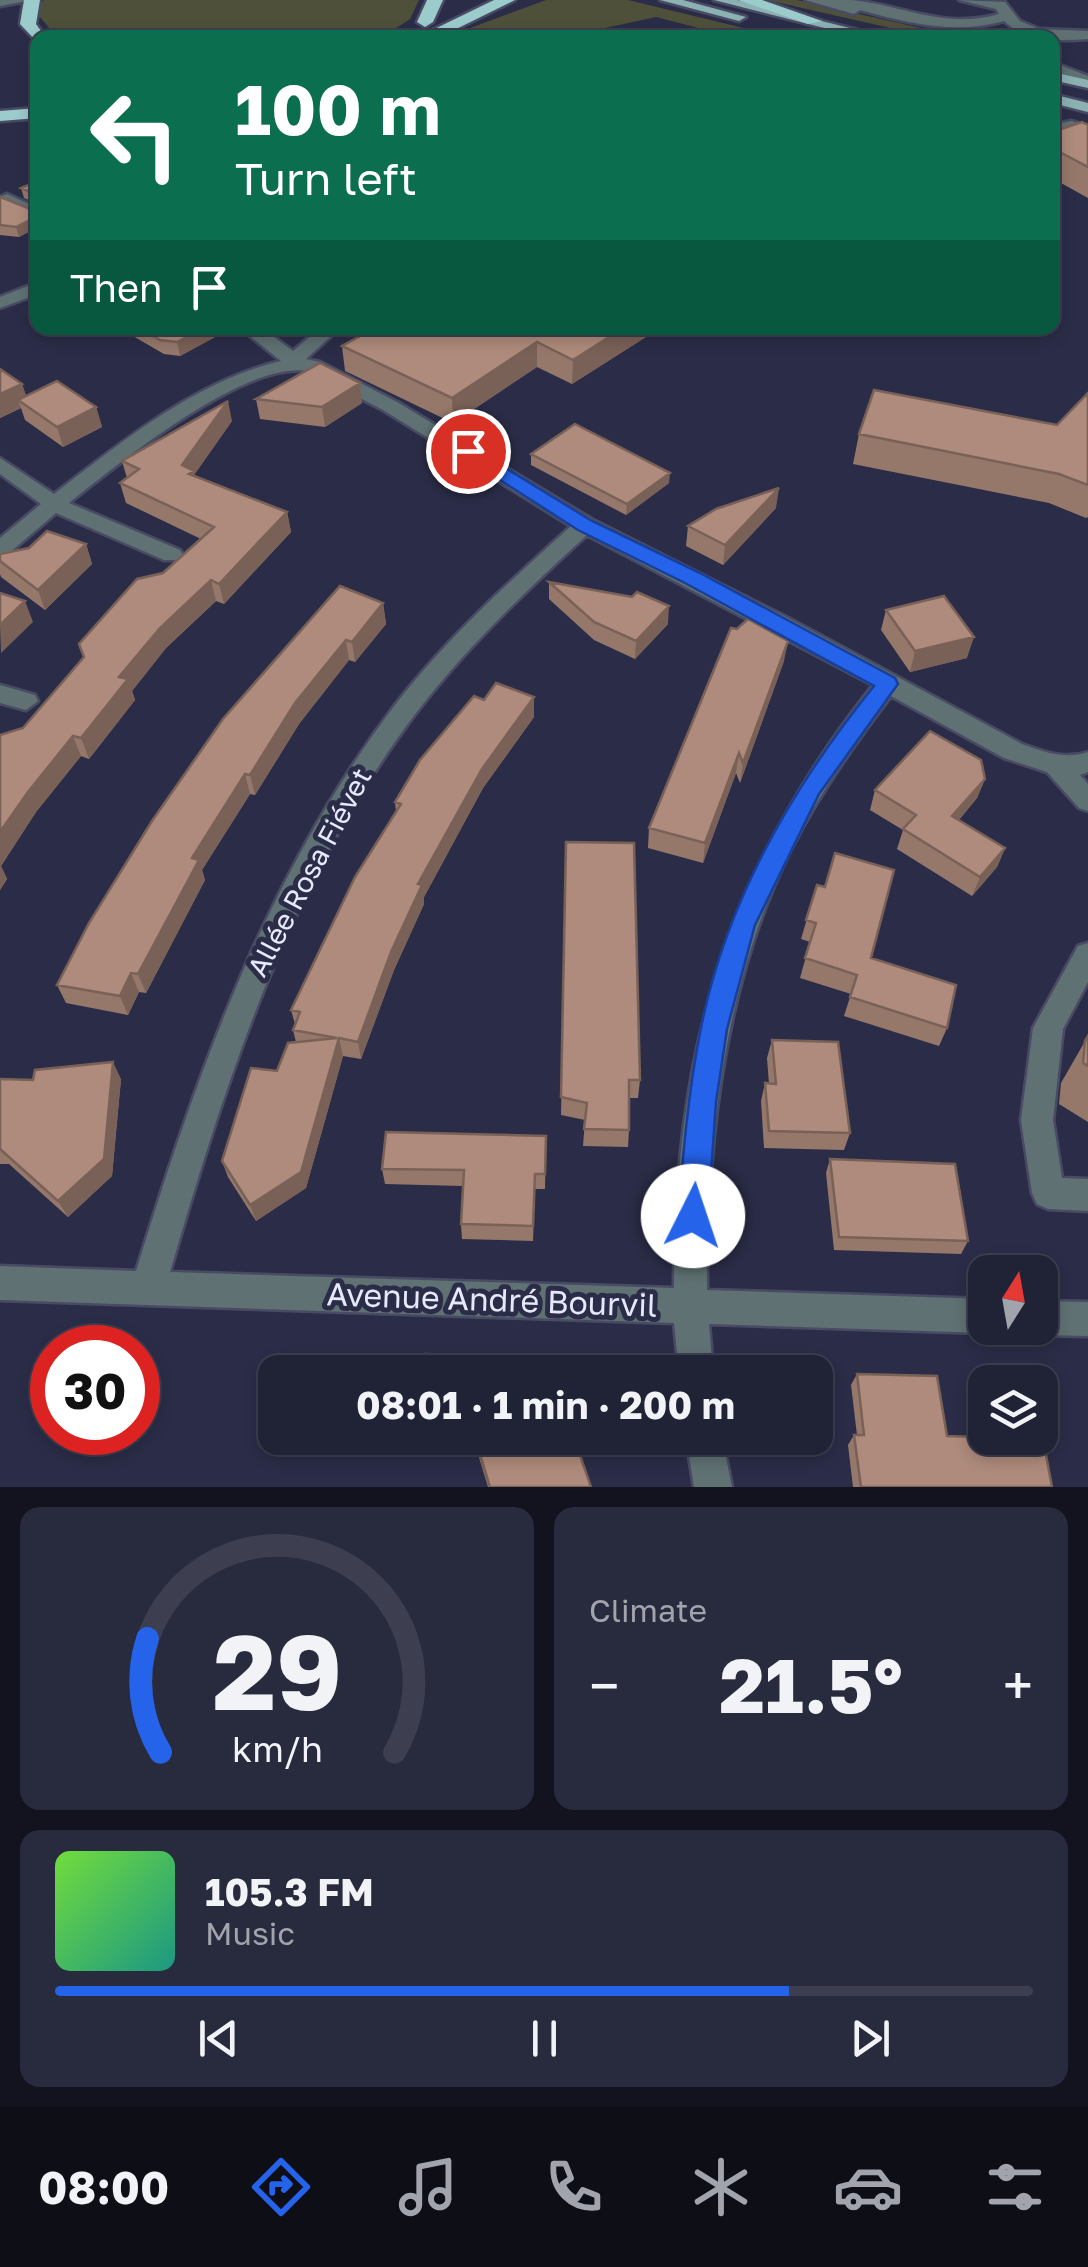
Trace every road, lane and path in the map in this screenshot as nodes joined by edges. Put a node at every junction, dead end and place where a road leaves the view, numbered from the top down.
1 (29, 0) edge
2 (436, 0) edge
3 (508, 0) edge
4 (666, 0) edge
5 (720, 0) edge
6 (746, 0) edge
7 (811, 0) edge
8 (838, 0) edge
9 (965, 0) edge
10 (0, 2) edge
11 (456, 3) dead end
12 (1001, 7) edge
13 (32, 30) edge
14 (420, 30) edge
15 (817, 30) edge
16 (941, 30) edge
17 (1028, 30) edge
18 (1060, 34) edge
19 (1088, 35) edge
20 (1060, 70) edge
21 (1060, 78) edge
22 (1088, 83) edge
23 (1060, 98) edge
24 (1088, 105) edge
25 (30, 114) edge
26 (0, 116) edge
27 (1060, 123) edge
28 (1070, 126) junction
29 (1060, 128) edge
30 (1088, 131) edge
31 (7, 199) edge
32 (30, 211) edge
33 (30, 290) edge
34 (0, 303) edge
35 (264, 335) edge
36 (322, 335) edge
37 (295, 363) junction
38 (0, 464) edge
39 (56, 504) junction
40 (585, 525) junction
41 (0, 548) edge
42 (172, 555) dead end
43 (888, 684) junction
44 (0, 694) edge
45 (26, 701) dead end
46 (1088, 762) edge
47 (1056, 765) junction
48 (1088, 801) edge
49 (1088, 955) edge
50 (1088, 1194) edge
51 (0, 1282) edge
52 (148, 1288) junction
53 (690, 1306) junction
54 (968, 1315) edge
55 (1058, 1318) edge
56 (1088, 1319) edge
57 (694, 1355) edge
58 (707, 1455) edge
59 (713, 1487) edge

1 - 10 street
1 - 13 highway
2 - 14 highway
3 - 14 highway
4 - 15 main road
5 - 15 main road
6 - 15 highway
7 - 16 street
8 - 12 street
9 - 12 street
11 - 14 highway
12 - 17 street
18 - 19 street
20 - 22 street
21 - 22 main road
23 - 24 main road
25 - 26 highway
27 - 28 street
28 - 29 street
28 - 30 street
31 - 32 street
33 - 34 street
35 - 37 street
36 - 37 street
37 - 39 street
37 - 40 street
38 - 39 street
39 - 41 street
39 - 42 street
40 - 43 street
40 - 52 street, Allée Rosa Fiévet
43 - 47 street
43 - 53 street
44 - 45 street
46 - 47 street
47 - 48 street
49 - 50 street
51 - 52 street, Avenue André Bourvil
52 - 53 street, Avenue André Bourvil
53 - 54 street, Avenue André Bourvil
53 - 57 street
55 - 56 street
58 - 59 street

